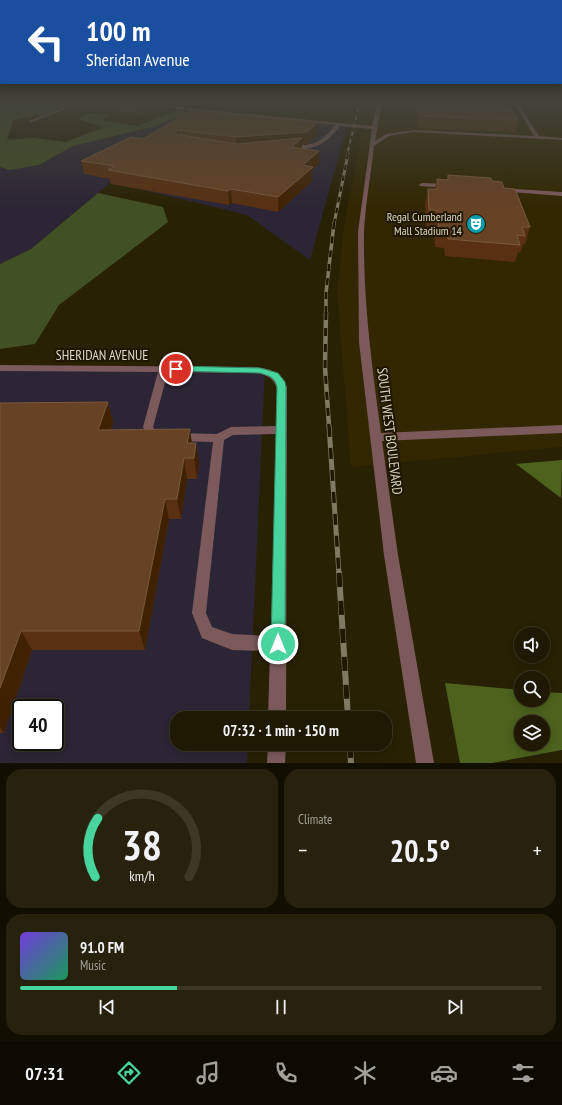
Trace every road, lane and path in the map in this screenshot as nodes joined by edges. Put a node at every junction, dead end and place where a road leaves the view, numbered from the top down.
1 (330, 137) edge
2 (373, 137) edge
3 (385, 137) edge
4 (512, 137) edge
5 (537, 138) joint
6 (562, 139) edge
7 (372, 145) junction
8 (283, 149) edge
9 (422, 184) dead end
10 (457, 187) edge
11 (492, 189) edge
12 (562, 194) edge
13 (0, 368) edge
14 (164, 369) junction
15 (562, 429) edge
16 (280, 430) junction
17 (376, 437) junction
18 (219, 438) junction
19 (278, 644) junction
20 (277, 711) edge
21 (277, 751) edge
22 (276, 763) edge
23 (426, 763) edge

1 - 8 street
2 - 7 street, SOUTH WEST BOULEVARD
3 - 7 street
4 - 5 street
5 - 6 street
7 - 17 street, SOUTH WEST BOULEVARD
9 - 10 street
11 - 12 street
13 - 14 street, SHERIDAN AVENUE
14 - 16 street, SHERIDAN AVENUE
14 - 18 street
15 - 17 street
16 - 18 street
16 - 19 street
17 - 23 street, SOUTH WEST BOULEVARD
18 - 19 street
19 - 20 street
21 - 22 street

